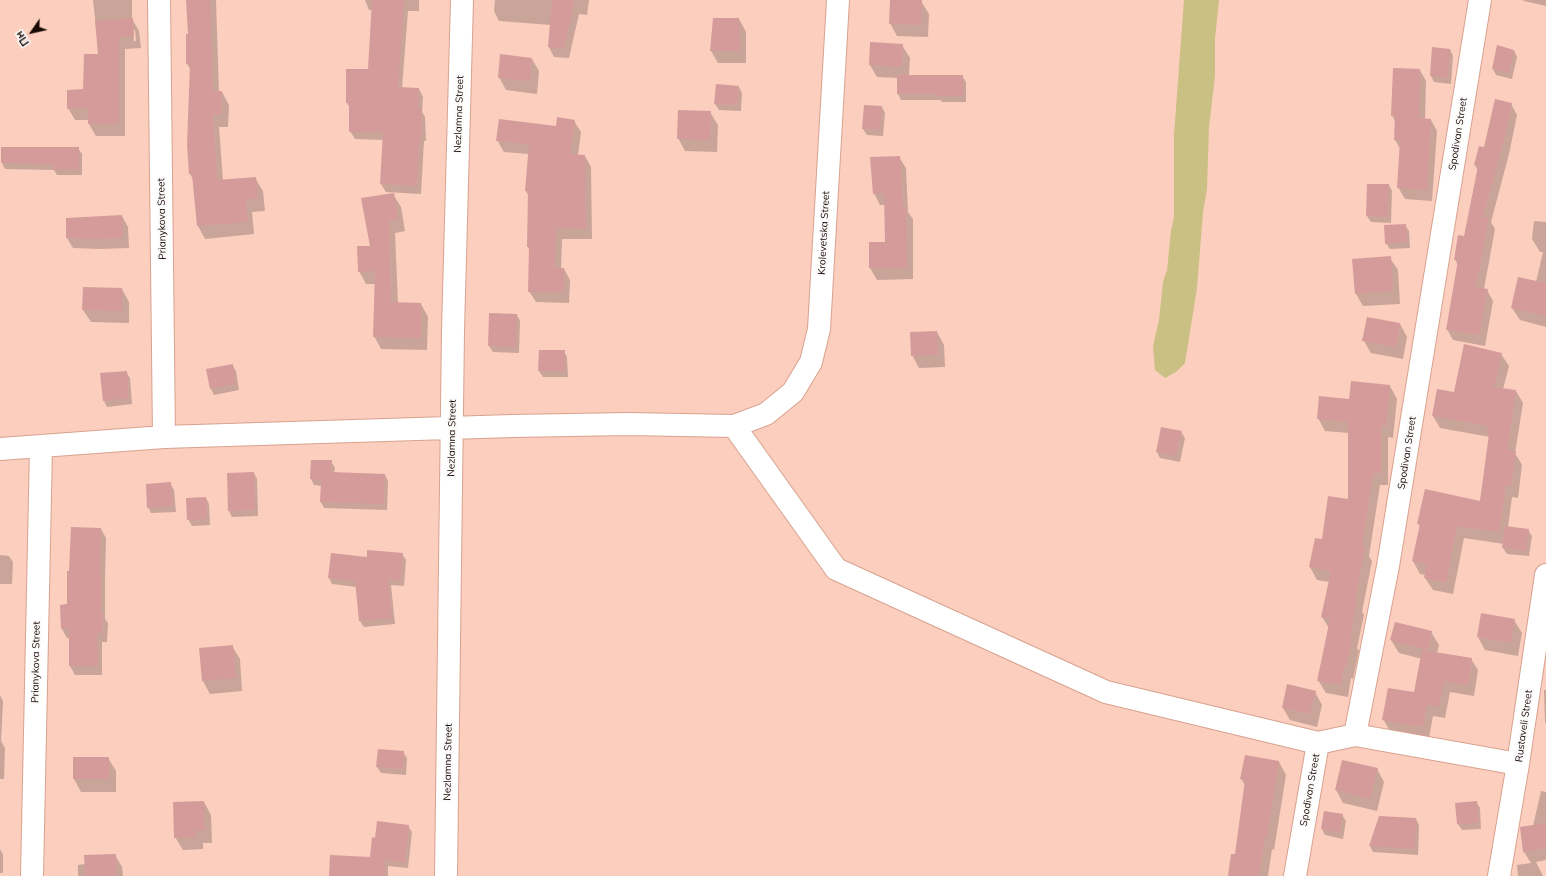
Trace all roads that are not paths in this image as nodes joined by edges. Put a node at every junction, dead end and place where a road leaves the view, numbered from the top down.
1 (159, 0) edge
2 (462, 0) edge
3 (838, 0) edge
4 (1480, 0) edge
5 (734, 426) junction
6 (452, 429) junction
7 (164, 437) junction
8 (41, 447) junction
9 (0, 449) edge
10 (1546, 575) edge
11 (1355, 735) junction
12 (1318, 743) junction
13 (1518, 764) junction
14 (32, 876) edge
15 (446, 876) edge
16 (1295, 876) edge
17 (1499, 876) edge

1 - 7 street, Prianykova Street
2 - 6 street, Nezlamna Street
3 - 5 street, Krolevetska Street
4 - 11 street, Spodivan Street
5 - 6 street
5 - 12 street
6 - 7 street
6 - 15 street, Nezlamna Street
7 - 8 street
8 - 9 street
8 - 14 street, Prianykova Street
10 - 13 street, Rustaveli Street
11 - 12 street, Spodivan Street
11 - 13 street
12 - 16 street, Spodivan Street
13 - 17 street, Rustaveli Street

